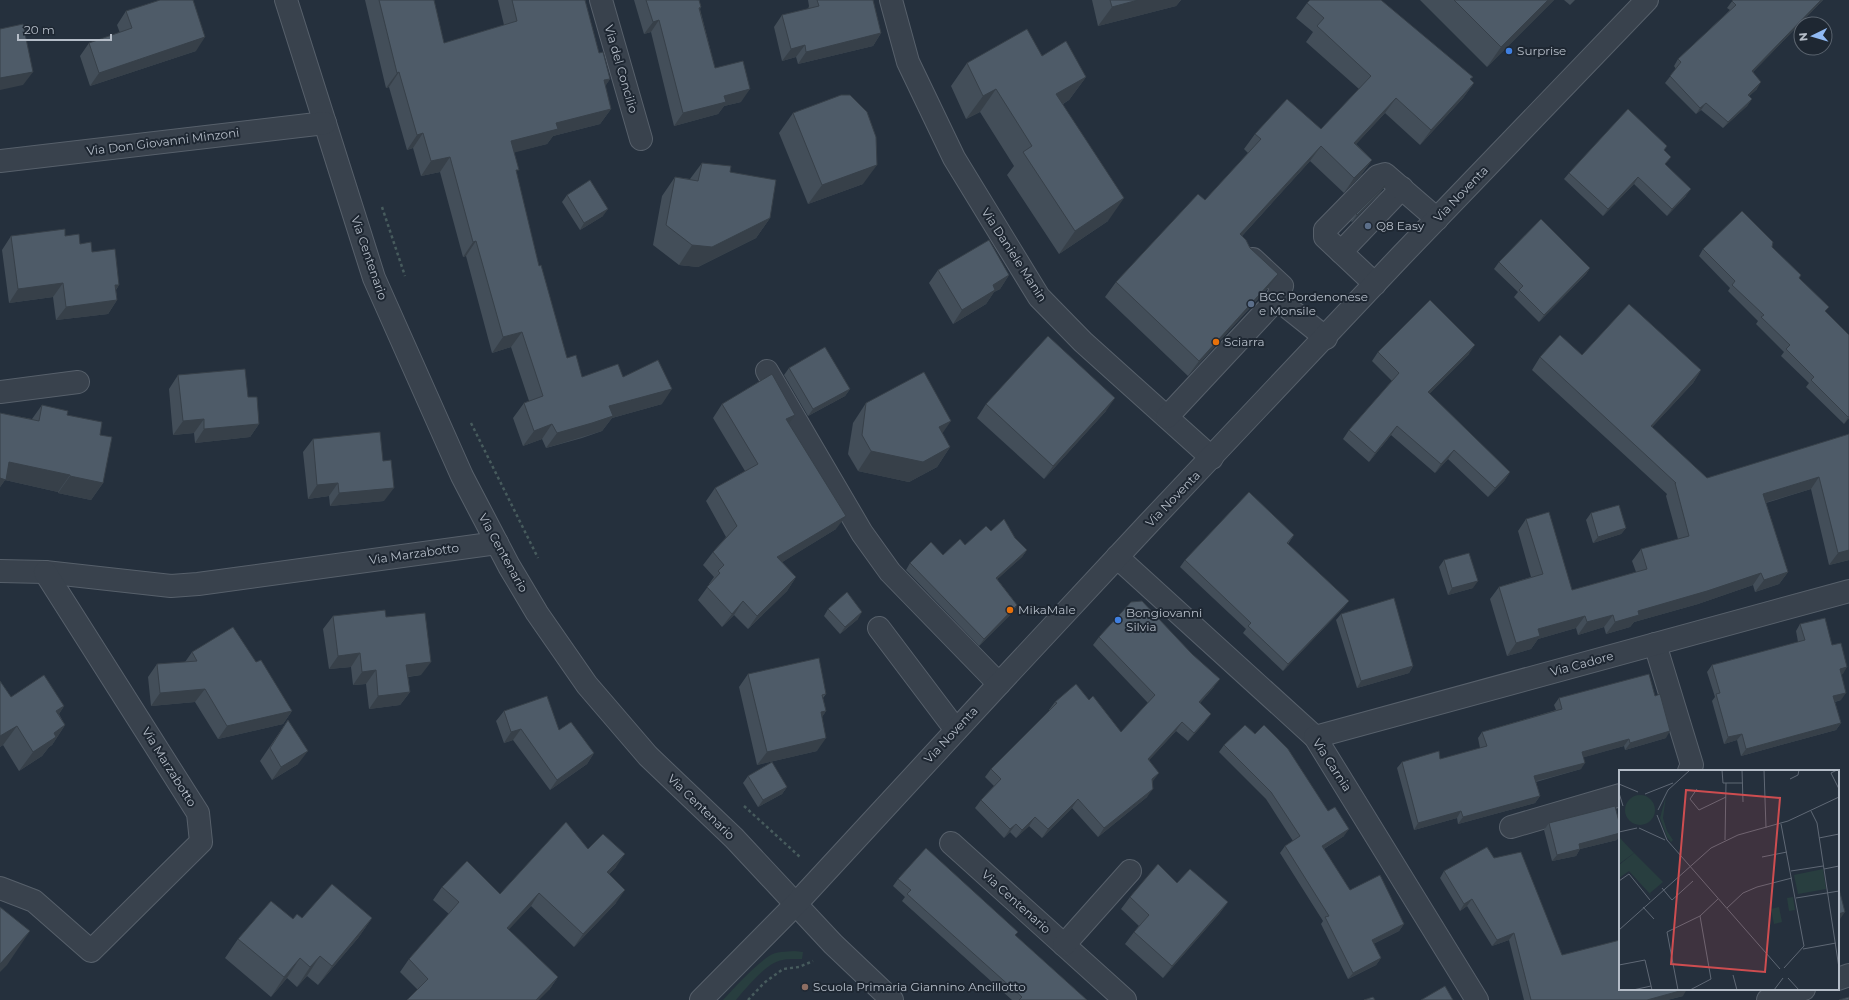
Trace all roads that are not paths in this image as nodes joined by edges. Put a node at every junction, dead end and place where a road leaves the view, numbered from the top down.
1 (286, 0) edge
2 (601, 0) edge
3 (891, 0) edge
4 (1647, 0) edge
5 (325, 123) junction
6 (641, 139) dead end
7 (0, 161) edge
8 (1437, 219) junction
9 (1248, 254) edge
10 (1375, 284) junction
11 (1277, 299) junction
12 (1326, 338) junction
13 (767, 372) dead end
14 (78, 382) dead end
15 (0, 392) edge
16 (1167, 417) junction
17 (1212, 458) junction
18 (497, 543) junction
19 (1117, 557) junction
20 (0, 571) edge
21 (45, 572) junction
22 (1849, 591) edge
23 (879, 628) dead end
24 (1655, 644) junction
25 (999, 684) junction
26 (956, 730) junction
27 (1315, 737) junction
28 (1690, 770) edge
29 (1619, 795) edge
30 (1511, 827) dead end
31 (951, 843) dead end
32 (1130, 871) dead end
33 (0, 888) edge
34 (795, 905) junction
35 (1064, 945) junction
36 (1849, 975) edge
37 (1839, 979) edge
38 (1801, 990) edge
39 (700, 1000) edge
40 (892, 1000) edge
41 (1125, 1000) edge
42 (1477, 1000) edge
43 (1768, 1000) edge

1 - 5 street, Via Centenario
2 - 6 street, Via del Concilio
3 - 16 street, Via Daniele Manin
4 - 8 street, Via Noventa
5 - 7 street, Via Don Giovanni Minzoni
5 - 18 street, Via Centenario
8 - 10 street, Via Noventa
8 - 10 street
9 - 11 street
10 - 12 street, Via Noventa
11 - 12 street
11 - 16 street
12 - 17 street, Via Noventa
13 - 25 street
14 - 15 street
16 - 17 street, Via Daniele Manin
17 - 19 street, Via Noventa
18 - 21 street, Via Marzabotto
18 - 34 street, Via Centenario
19 - 25 street, Via Noventa
19 - 27 street, Via Carnia
20 - 21 street, Via Marzabotto
21 - 33 street, Via Marzabotto
22 - 24 street, Via Cadore
23 - 26 street
24 - 27 street, Via Cadore
24 - 28 street
25 - 26 street, Via Noventa
26 - 34 street, Via Noventa
27 - 42 street, Via Carnia
29 - 30 street
31 - 35 street, Via Centenario
32 - 35 street
34 - 39 street, Via Noventa
34 - 40 street, Via Centenario
35 - 41 street, Via Centenario
36 - 37 street
38 - 43 street

